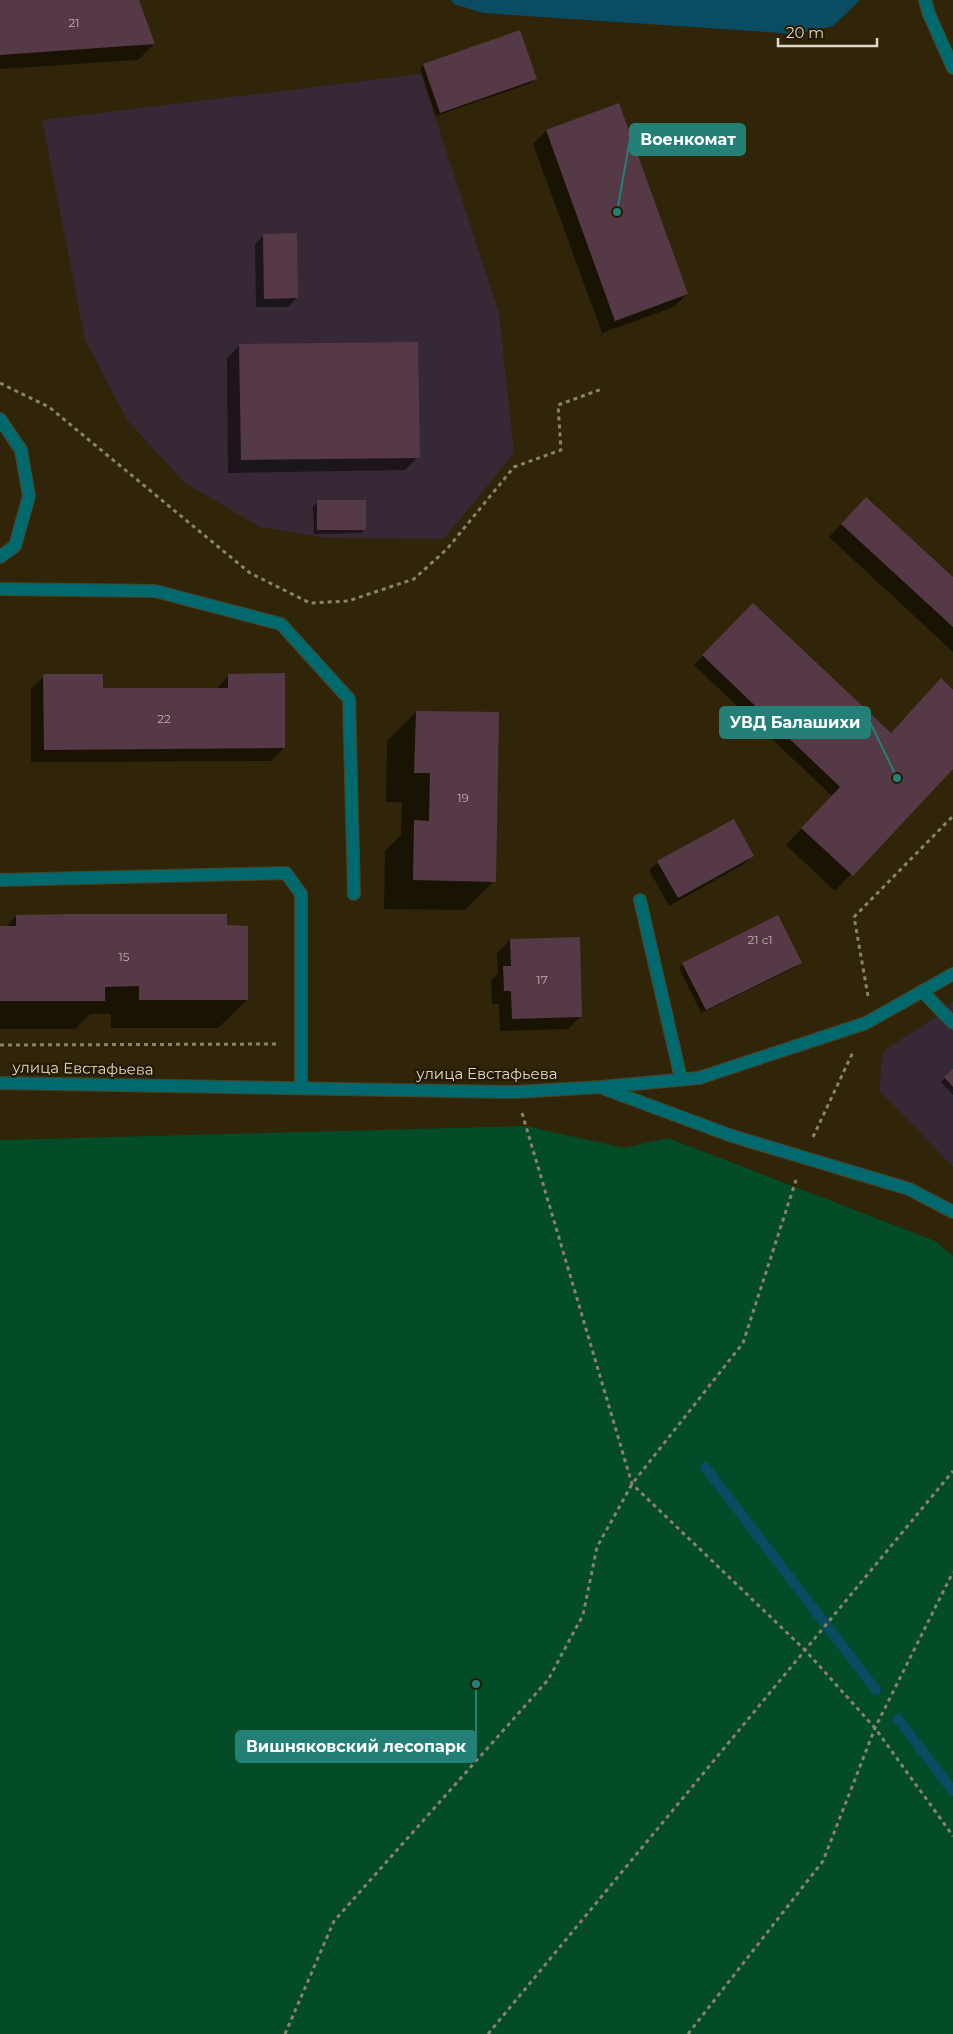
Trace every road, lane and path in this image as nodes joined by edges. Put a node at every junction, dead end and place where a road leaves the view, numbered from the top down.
1 (926, 0) edge
2 (953, 68) edge
3 (0, 383) edge
4 (602, 389) dead end
5 (0, 419) edge
6 (0, 557) edge
7 (0, 588) edge
8 (0, 880) edge
9 (354, 894) dead end
10 (640, 900) dead end
11 (953, 974) edge
12 (922, 991) junction
13 (866, 1023) junction
14 (953, 1023) edge
15 (300, 1044) junction
16 (0, 1045) edge
17 (681, 1079) junction
18 (0, 1083) edge
19 (601, 1087) junction
20 (301, 1088) junction
21 (516, 1092) junction
22 (804, 1157) junction
23 (953, 1212) edge
24 (953, 1471) edge
25 (632, 1484) junction
26 (953, 1572) edge
27 (805, 1650) junction
28 (875, 1728) junction
29 (953, 1836) edge
30 (285, 2034) edge
31 (488, 2034) edge
32 (688, 2034) edge

1 - 2 street
3 - 4 path
5 - 6 street
7 - 9 street
8 - 15 street
10 - 17 street
11 - 12 street, улица Евстафьева
12 - 13 street, улица Евстафьева
12 - 14 street
13 - 17 street, улица Евстафьева
13 - 22 path
15 - 16 path
15 - 20 street
17 - 19 street, улица Евстафьева
18 - 20 street, улица Евстафьева
19 - 21 street, улица Евстафьева
19 - 22 street
20 - 21 street, улица Евстафьева
21 - 25 path
22 - 23 street
22 - 25 path
24 - 27 path
25 - 27 path
25 - 30 path
26 - 28 path
27 - 28 path
27 - 31 path
28 - 29 path
28 - 32 path

